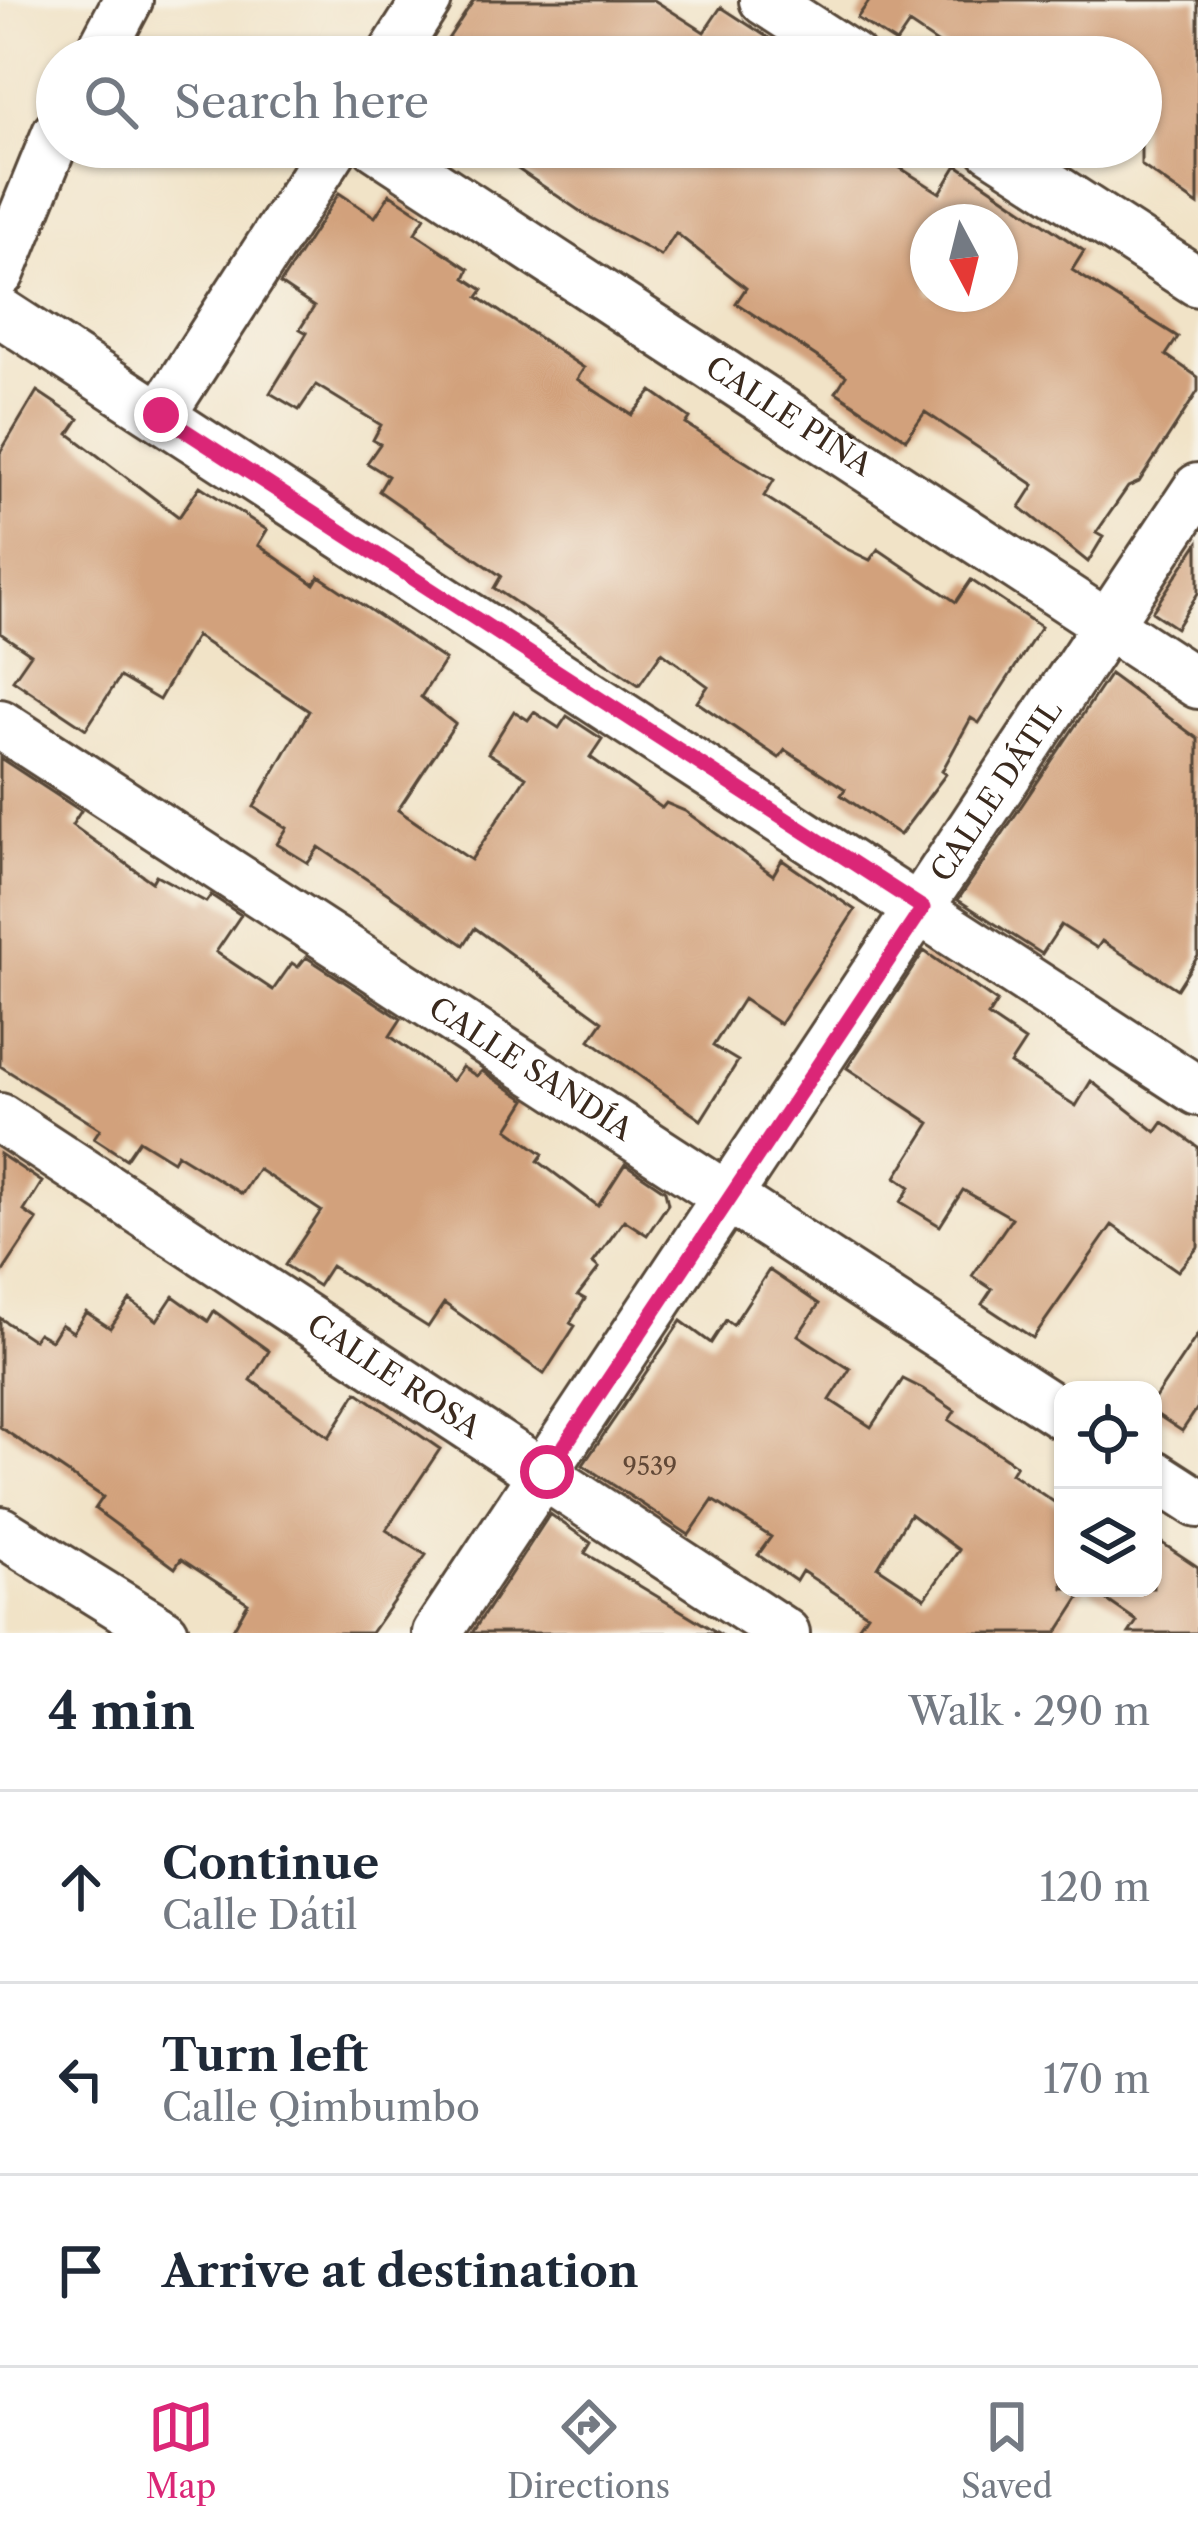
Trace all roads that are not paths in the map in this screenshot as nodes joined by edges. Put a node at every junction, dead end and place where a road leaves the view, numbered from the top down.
1 (128, 0) edge
2 (427, 0) edge
3 (764, 0) edge
4 (109, 36) edge
5 (404, 36) edge
6 (820, 36) edge
7 (43, 168) edge
8 (320, 168) edge
9 (409, 168) edge
10 (1022, 168) edge
11 (0, 273) edge
12 (1198, 282) edge
13 (0, 312) edge
14 (161, 415) junction
15 (1198, 488) edge
16 (1106, 627) junction
17 (1198, 684) edge
18 (0, 724) edge
19 (923, 908) junction
20 (1198, 1091) edge
21 (0, 1118) edge
22 (730, 1197) junction
23 (1054, 1409) edge
24 (547, 1472) junction
25 (1162, 1480) edge
26 (1198, 1503) edge
27 (0, 1531) edge
28 (164, 1633) edge
29 (437, 1633) edge
30 (785, 1633) edge

1 - 4 street
2 - 5 street
3 - 6 street
7 - 11 street
8 - 14 street
9 - 16 street, CALLE PIÑA
10 - 12 street
13 - 14 street
14 - 19 street
15 - 16 street, CALLE DÁTIL
16 - 17 street, CALLE PIÑA
16 - 19 street, CALLE DÁTIL
18 - 22 street, CALLE SANDÍA
19 - 20 street
19 - 22 street, CALLE DÁTIL
21 - 24 street, CALLE ROSA
22 - 23 street, CALLE SANDÍA
22 - 24 street, CALLE DÁTIL
24 - 29 street, CALLE DÁTIL
24 - 30 street, CALLE ROSA
25 - 26 street
27 - 28 street

